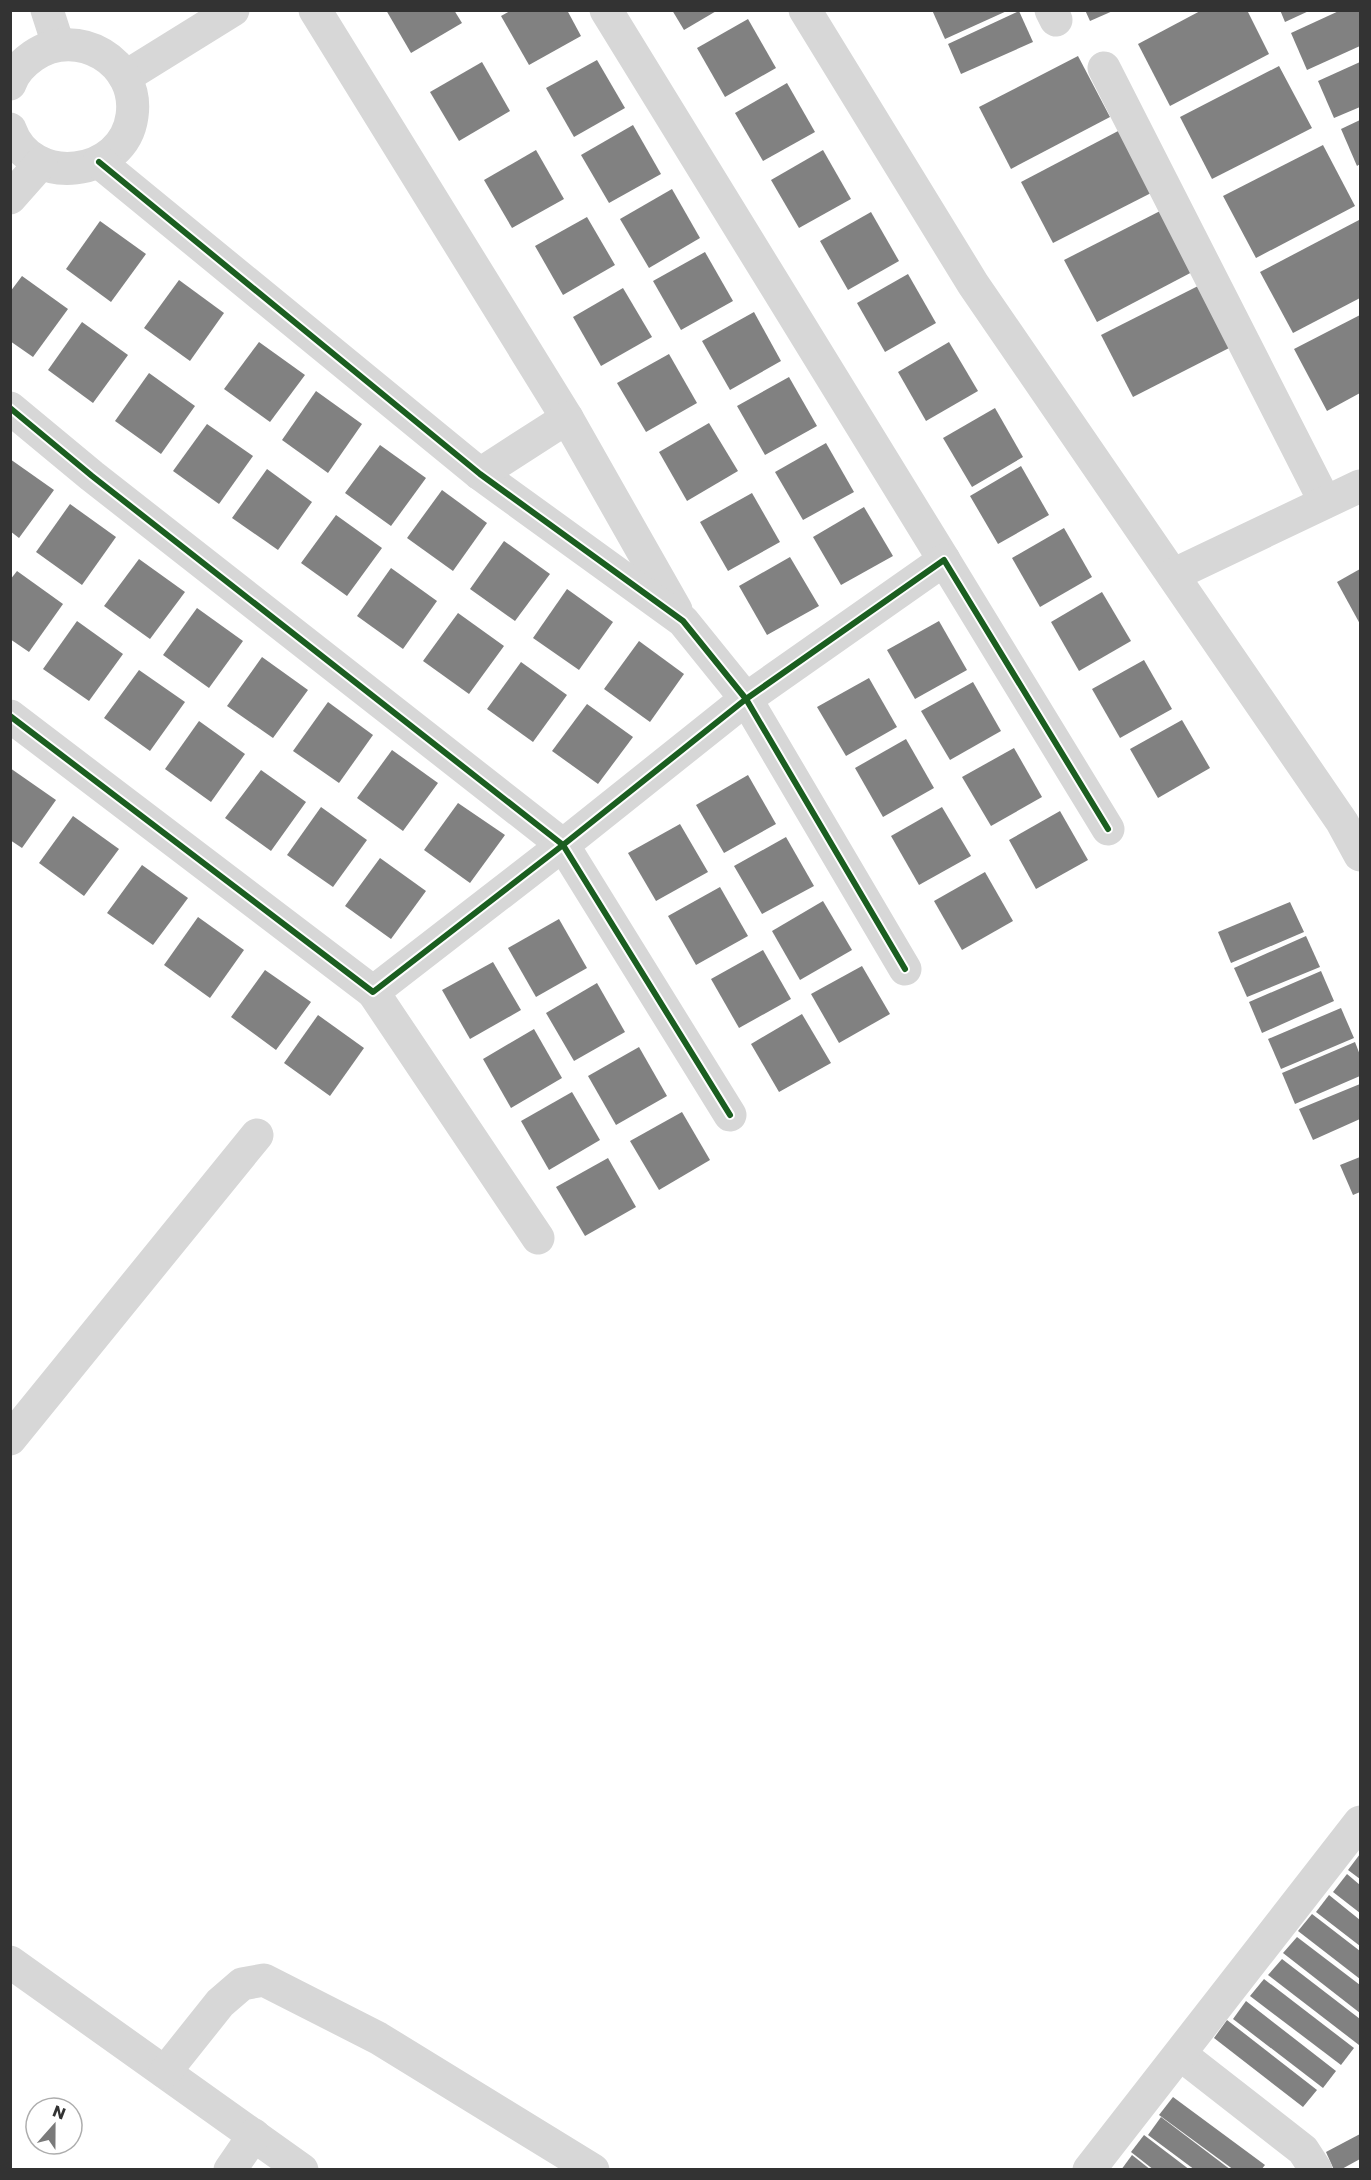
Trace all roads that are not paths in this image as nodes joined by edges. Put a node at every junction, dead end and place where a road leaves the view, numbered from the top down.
1 (47, 10) edge
2 (233, 10) edge
3 (315, 10) edge
4 (606, 10) edge
5 (805, 10) edge
6 (58, 44) junction
7 (1104, 68) dead end
8 (125, 77) junction
9 (11, 80) edge
10 (10, 129) edge
11 (99, 162) junction
12 (41, 163) junction
13 (10, 198) edge
14 (10, 408) edge
15 (567, 418) junction
16 (480, 474) junction
17 (1360, 486) edge
18 (1325, 502) junction
19 (944, 560) junction
20 (1173, 575) junction
21 (682, 621) junction
22 (746, 699) junction
23 (10, 716) edge
24 (1108, 829) dead end
25 (563, 844) junction
26 (1360, 855) edge
27 (905, 969) dead end
28 (373, 992) junction
29 (730, 1115) dead end
30 (257, 1135) dead end
31 (538, 1238) dead end
32 (10, 1439) edge
33 (1360, 1822) edge
34 (10, 1962) edge
35 (1180, 2054) junction
36 (165, 2072) junction
37 (254, 2135) junction
38 (230, 2169) edge
39 (302, 2169) edge
40 (593, 2169) edge
41 (1089, 2169) edge
42 (1316, 2169) edge

1 - 6 street
2 - 8 street
3 - 15 street
4 - 19 street
5 - 20 street
6 - 8 street
6 - 9 street
7 - 18 street
8 - 11 street
10 - 12 street
11 - 12 street
11 - 16 street
12 - 13 street
14 - 25 street
15 - 16 street
15 - 21 street
16 - 21 street
17 - 18 street
18 - 20 street
19 - 22 street
19 - 24 street
20 - 26 street
21 - 22 street
22 - 25 street
22 - 27 street
23 - 28 street
25 - 28 street
25 - 29 street
28 - 31 street
30 - 32 street
33 - 35 street
34 - 36 street
35 - 41 street
35 - 42 street
36 - 37 street
36 - 40 street
37 - 38 street
37 - 39 street

